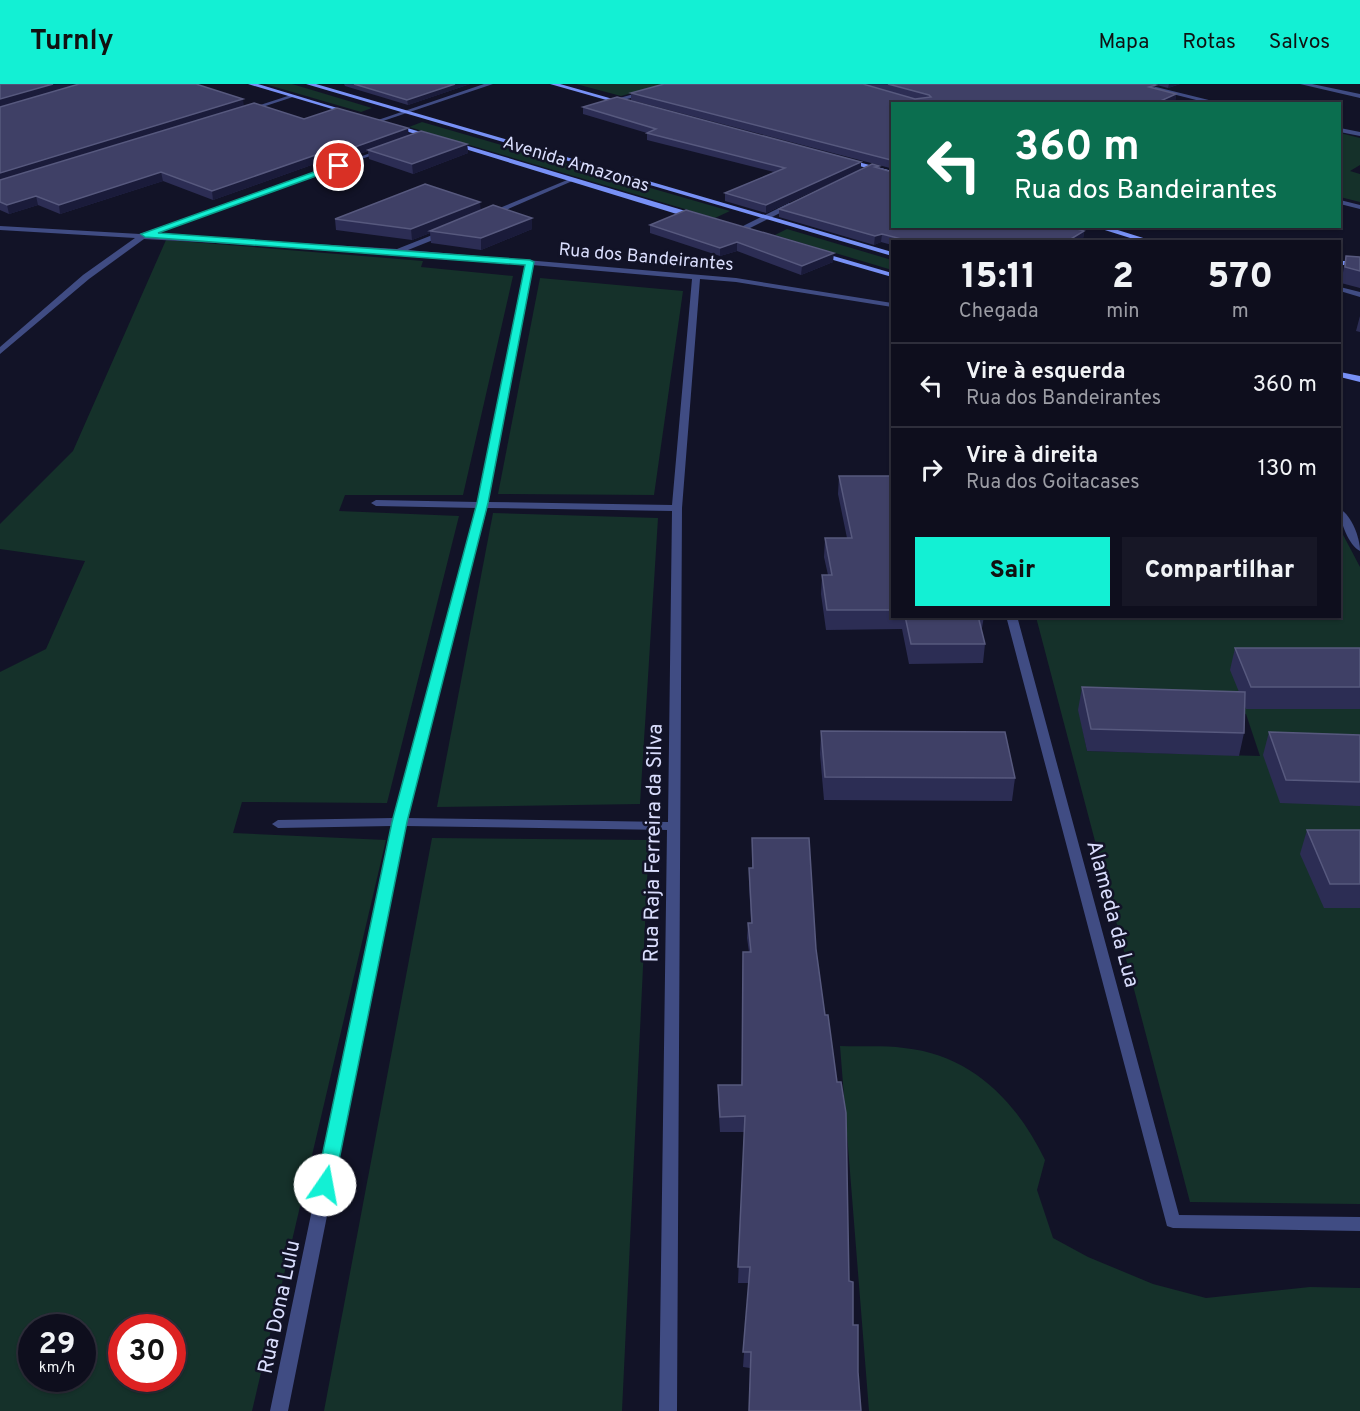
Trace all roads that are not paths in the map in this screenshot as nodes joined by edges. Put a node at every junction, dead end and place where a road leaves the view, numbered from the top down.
1 (252, 84) edge
2 (309, 84) edge
3 (490, 84) edge
4 (553, 84) edge
5 (1136, 84) edge
6 (1303, 84) edge
7 (657, 89) edge
8 (293, 96) junction
9 (1360, 96) edge
10 (615, 100) junction
11 (1213, 102) edge
12 (638, 106) edge
13 (405, 112) junction
14 (236, 113) edge
15 (356, 115) edge
16 (367, 118) edge
17 (378, 121) junction
18 (1341, 130) edge
19 (1360, 134) edge
20 (425, 135) junction
21 (414, 139) edge
22 (436, 139) edge
23 (448, 142) edge
24 (391, 147) edge
25 (839, 159) edge
26 (872, 168) junction
27 (862, 173) edge
28 (891, 173) edge
29 (574, 179) junction
30 (1341, 202) edge
31 (797, 203) edge
32 (1360, 207) edge
33 (764, 218) junction
34 (475, 219) edge
35 (706, 220) edge
36 (728, 226) edge
37 (0, 228) edge
38 (453, 228) edge
39 (1102, 228) edge
40 (739, 230) junction
41 (750, 233) edge
42 (145, 234) junction
43 (1146, 240) edge
44 (805, 249) edge
45 (398, 251) junction
46 (891, 254) edge
47 (530, 262) junction
48 (1341, 262) edge
49 (1360, 263) edge
50 (891, 275) edge
51 (696, 277) junction
52 (1341, 289) edge
53 (1360, 295) edge
54 (891, 305) edge
55 (0, 351) edge
56 (1341, 375) edge
57 (1360, 379) edge
58 (376, 503) dead end
59 (483, 503) junction
60 (677, 508) junction
61 (1341, 514) edge
62 (1360, 548) edge
63 (1012, 618) edge
64 (399, 822) junction
65 (278, 824) dead end
66 (673, 826) junction
67 (1360, 1224) edge
68 (279, 1411) edge
69 (668, 1411) edge

1 - 8 main road
2 - 13 main road, Avenida Amazonas
3 - 13 street
4 - 10 main road
5 - 11 street
6 - 9 street
7 - 10 street
8 - 14 street
8 - 15 main road
10 - 12 main road
13 - 17 street
13 - 33 main road, Avenida Amazonas
16 - 17 main road
17 - 20 main road
18 - 19 street
20 - 21 street
20 - 22 main road
23 - 29 main road, Avenida Amazonas
24 - 42 street
25 - 26 main road
26 - 27 street
26 - 28 main road
29 - 34 street
29 - 35 main road, Avenida Amazonas
30 - 32 street
31 - 33 street
33 - 40 street
33 - 46 main road, Avenida Amazonas
36 - 40 main road
37 - 42 street, Rua dos Bandeirantes
38 - 45 street
39 - 43 main road
40 - 41 main road
42 - 45 street, Rua dos Bandeirantes
42 - 55 street
44 - 50 main road
45 - 47 street, Rua dos Bandeirantes
47 - 51 street, Rua dos Bandeirantes
47 - 59 street, Rua Dona Lulu
48 - 49 main road
51 - 54 street, Rua dos Bandeirantes
51 - 60 street, Rua Raja Ferreira da Silva
52 - 53 street
56 - 57 main road
58 - 59 street
59 - 60 street
59 - 64 street, Rua Dona Lulu
60 - 66 street, Rua Raja Ferreira da Silva
61 - 62 street
63 - 67 street, Alameda da Lua
64 - 65 street
64 - 66 street
64 - 68 street, Rua Dona Lulu
66 - 69 street, Rua Raja Ferreira da Silva

